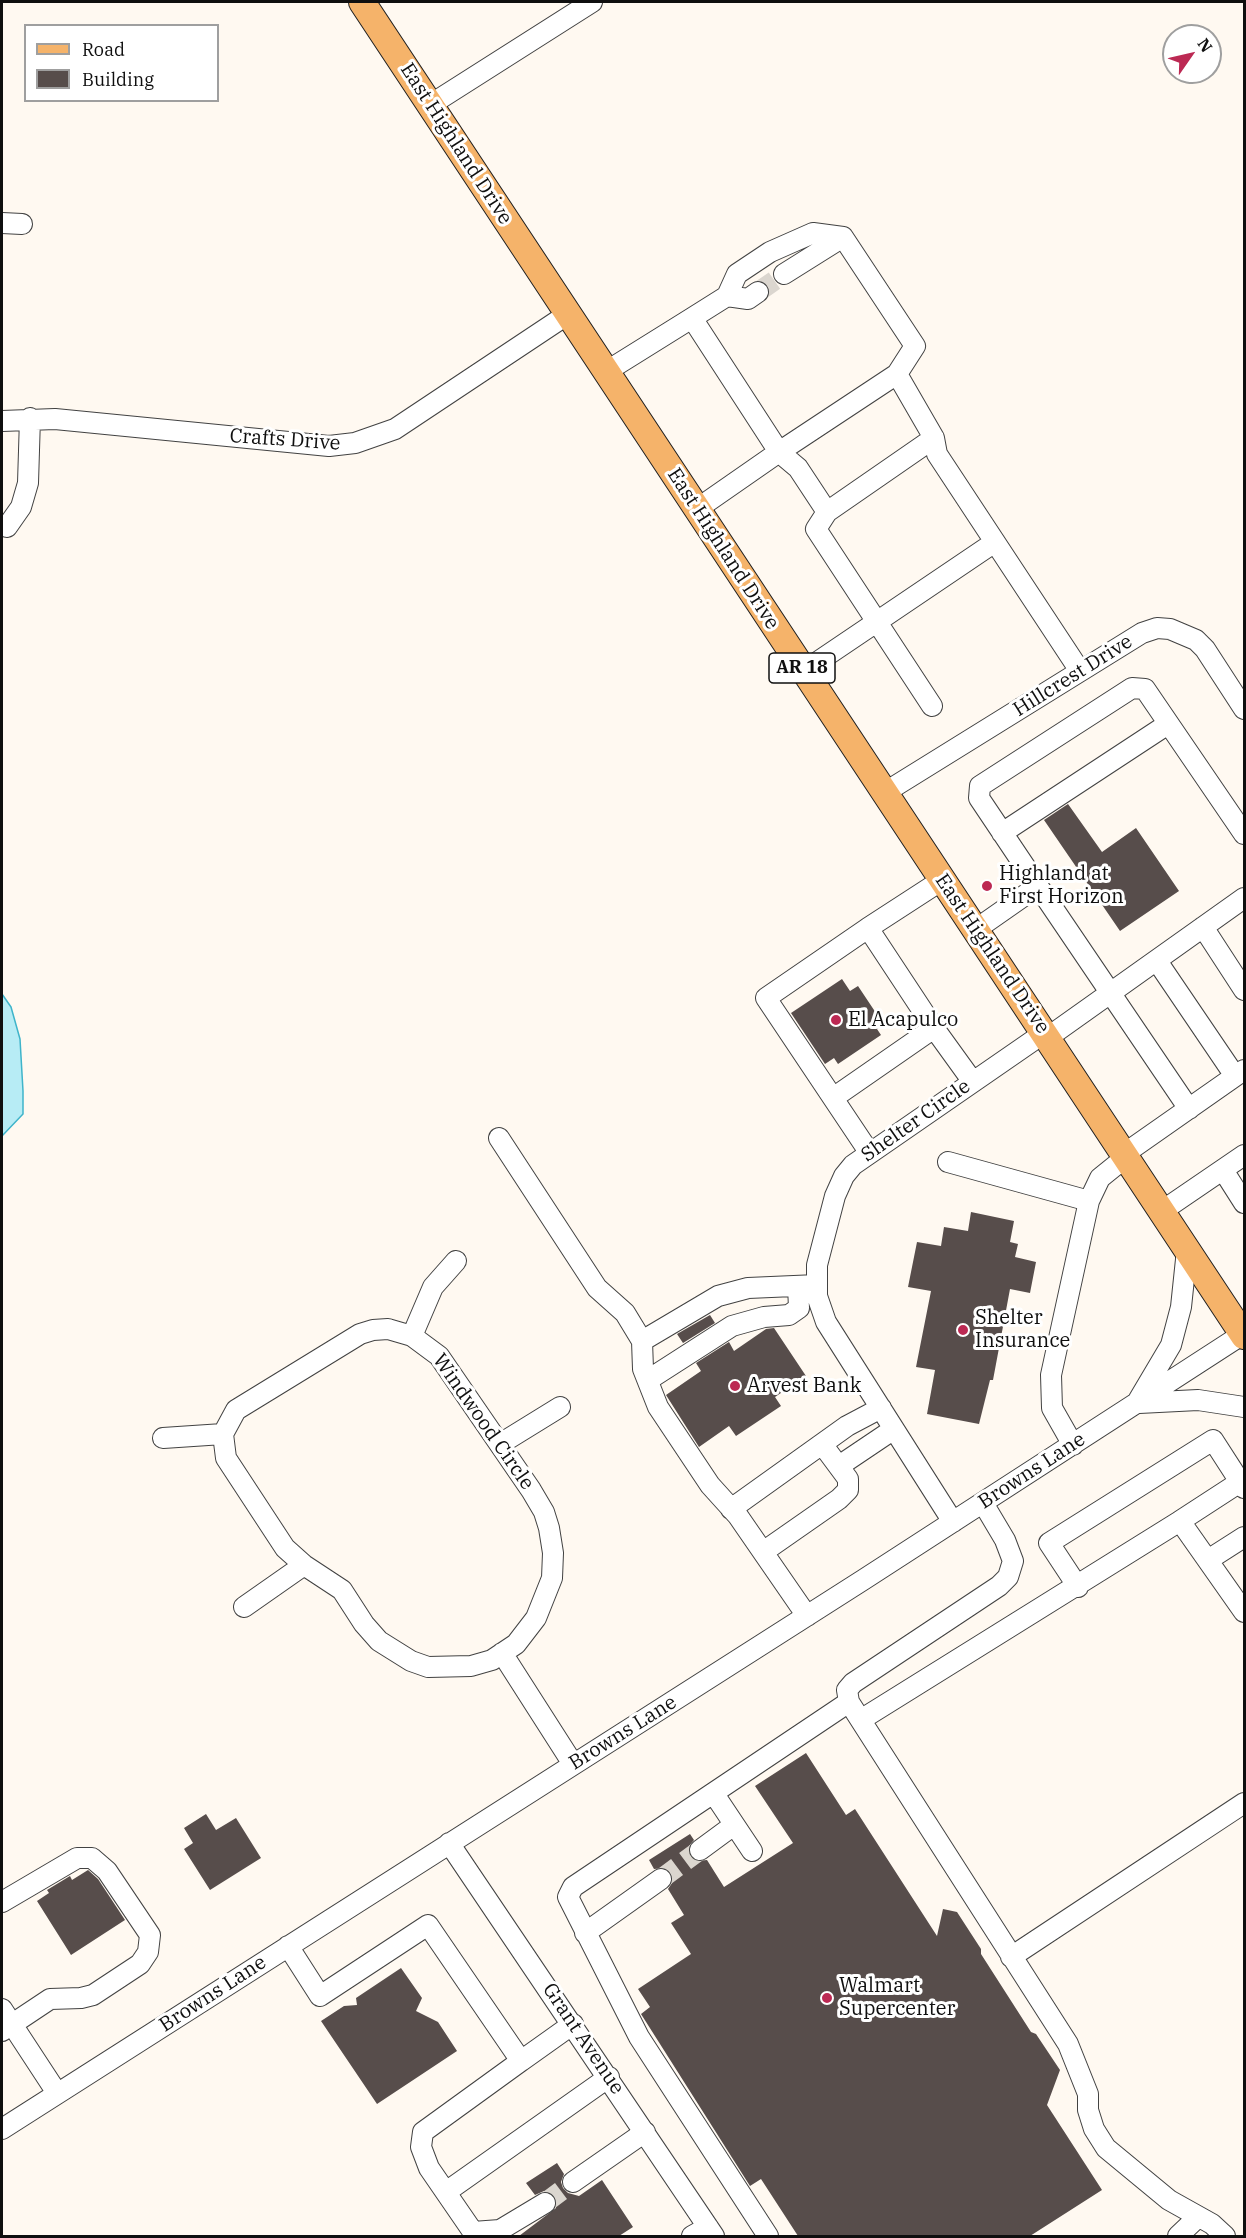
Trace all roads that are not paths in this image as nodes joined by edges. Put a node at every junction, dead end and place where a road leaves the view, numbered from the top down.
1 (362, 2) edge
2 (592, 2) edge
3 (430, 105) junction
4 (2, 223) edge
5 (22, 224) dead end
6 (843, 237) junction
7 (784, 274) tunnel mouth
8 (758, 292) tunnel mouth
9 (727, 296) junction
10 (568, 314) junction
11 (692, 318) junction
12 (607, 371) junction
13 (897, 374) junction
14 (30, 418) junction
15 (2, 422) edge
16 (934, 438) junction
17 (779, 452) junction
18 (697, 509) junction
19 (826, 512) junction
20 (7, 527) dead end
21 (995, 543) junction
22 (878, 622) junction
23 (804, 671) junction
24 (1080, 671) junction
25 (932, 706) dead end
26 (1245, 709) edge
27 (1168, 724) junction
28 (884, 793) junction
29 (1002, 833) junction
30 (1245, 834) edge
31 (942, 880) junction
32 (1038, 886) junction
33 (1245, 898) edge
34 (1203, 927) junction
35 (868, 928) junction
36 (975, 930) junction
37 (1157, 961) junction
38 (1245, 990) edge
39 (1109, 994) junction
40 (934, 1028) junction
41 (1046, 1036) junction
42 (1240, 1073) edge
43 (973, 1082) junction
44 (833, 1098) junction
45 (1189, 1109) junction
46 (499, 1138) dead end
47 (869, 1152) junction
48 (1245, 1155) edge
49 (1125, 1156) junction
50 (948, 1162) dead end
51 (1223, 1170) junction
52 (1089, 1201) junction
53 (1245, 1203) edge
54 (1161, 1211) junction
55 (1187, 1250) junction
56 (456, 1262) dead end
57 (808, 1286) junction
58 (1244, 1335) edge
59 (412, 1336) junction
60 (642, 1341) junction
61 (648, 1380) junction
62 (1137, 1403) junction
63 (560, 1407) dead end
64 (1245, 1407) edge
65 (880, 1408) junction
66 (894, 1429) junction
67 (223, 1434) junction
68 (163, 1438) dead end
69 (500, 1444) junction
70 (822, 1444) junction
71 (1073, 1445) junction
72 (839, 1466) junction
73 (1242, 1485) edge
74 (983, 1503) junction
75 (731, 1509) junction
76 (1180, 1521) junction
77 (953, 1522) junction
78 (1245, 1537) edge
79 (763, 1552) junction
80 (1208, 1560) junction
81 (304, 1565) junction
82 (1078, 1587) junction
83 (1238, 1590) edge
84 (244, 1607) dead end
85 (1245, 1612) edge
86 (807, 1616) junction
87 (502, 1653) junction
88 (849, 1702) junction
89 (862, 1719) junction
90 (573, 1764) junction
91 (714, 1794) junction
92 (1245, 1803) edge
93 (734, 1825) junction
94 (449, 1843) junction
95 (700, 1850) tunnel mouth
96 (752, 1851) dead end
97 (661, 1879) tunnel mouth
98 (2, 1902) edge
99 (585, 1933) junction
100 (288, 1946) junction
101 (1011, 1957) junction
102 (5, 2021) edge
103 (573, 2024) junction
104 (520, 2061) junction
105 (609, 2077) junction
106 (57, 2093) junction
107 (2, 2129) edge
108 (645, 2132) junction
109 (573, 2182) tunnel mouth
110 (446, 2192) junction
111 (544, 2203) tunnel mouth
112 (1197, 2218) junction
113 (705, 2233) edge
114 (768, 2236) edge
115 (1178, 2236) edge
116 (1226, 2236) edge

1 - 3 main road, East Highland Drive / AR 18
2 - 3 street
3 - 10 main road, East Highland Drive / AR 18
4 - 5 street
6 - 7 street
6 - 9 street
6 - 13 street
8 - 9 street
9 - 11 street
10 - 12 main road, East Highland Drive / AR 18
10 - 14 street, Crafts Drive
11 - 12 street
11 - 17 street
12 - 18 main road, East Highland Drive / AR 18
13 - 16 street
13 - 17 street
14 - 15 street, Crafts Drive
14 - 20 street
16 - 19 street
16 - 21 street
17 - 18 street
17 - 19 street
18 - 23 main road, East Highland Drive / AR 18
19 - 22 street
21 - 22 street
21 - 24 street
22 - 23 street
22 - 25 street
23 - 28 main road, East Highland Drive / AR 18
24 - 26 street, Hillcrest Drive
24 - 28 street, Hillcrest Drive
27 - 29 street
27 - 29 street
27 - 30 street
28 - 31 main road, East Highland Drive / AR 18
29 - 32 street
31 - 35 street
31 - 36 main road, East Highland Drive / AR 18
32 - 36 street
32 - 39 street
33 - 34 street, Shelter Circle
34 - 37 street, Shelter Circle
34 - 38 street
35 - 40 street
35 - 44 street
36 - 41 main road, East Highland Drive / AR 18
37 - 39 street, Shelter Circle
37 - 42 street
39 - 41 street, Shelter Circle
39 - 45 street
40 - 43 street
40 - 44 street
41 - 43 street, Shelter Circle
41 - 49 main road, East Highland Drive / AR 18
42 - 45 street
43 - 47 street, Shelter Circle
44 - 47 street
45 - 49 street
46 - 60 street
47 - 57 street, Shelter Circle
48 - 51 street
49 - 52 street
49 - 54 main road, East Highland Drive / AR 18
50 - 52 street
51 - 53 street
51 - 54 street
52 - 71 street
54 - 55 main road, East Highland Drive / AR 18
55 - 58 main road, East Highland Drive / AR 18
55 - 62 street
56 - 59 street
57 - 60 street
57 - 61 street
57 - 65 street, Shelter Circle
58 - 62 street, Browns Lane
59 - 67 street, Windwood Circle
59 - 69 street, Windwood Circle
60 - 61 street
61 - 75 street
62 - 64 street
62 - 71 street, Browns Lane
63 - 69 street
65 - 66 street, Shelter Circle
65 - 70 street
66 - 72 street
66 - 77 street, Shelter Circle
67 - 68 street
67 - 81 street, Windwood Circle
69 - 87 street, Windwood Circle
70 - 72 street
70 - 75 street
71 - 74 street, Browns Lane
72 - 79 street
73 - 76 street
73 - 82 street
74 - 77 street, Browns Lane
74 - 88 street
75 - 79 street
76 - 80 street
76 - 82 street
77 - 86 street, Browns Lane
78 - 80 street
79 - 86 street
80 - 83 street
81 - 84 street
81 - 87 street, Windwood Circle
82 - 89 street
83 - 85 street
86 - 90 street, Browns Lane
87 - 90 street
88 - 89 street
88 - 91 street
89 - 101 street
90 - 94 street, Browns Lane
91 - 93 street
91 - 99 street
92 - 101 street
93 - 95 street
93 - 96 street
94 - 100 street, Browns Lane
94 - 103 street, Grant Avenue
97 - 99 street
98 - 102 street
99 - 114 street
100 - 104 street
100 - 106 street, Browns Lane
101 - 112 street
102 - 106 street
103 - 104 street
103 - 105 street, Grant Avenue
104 - 110 street
105 - 108 street, Grant Avenue
105 - 110 street
106 - 107 street, Browns Lane
108 - 109 street
108 - 113 street, Grant Avenue
110 - 111 street
112 - 115 street
112 - 116 street

